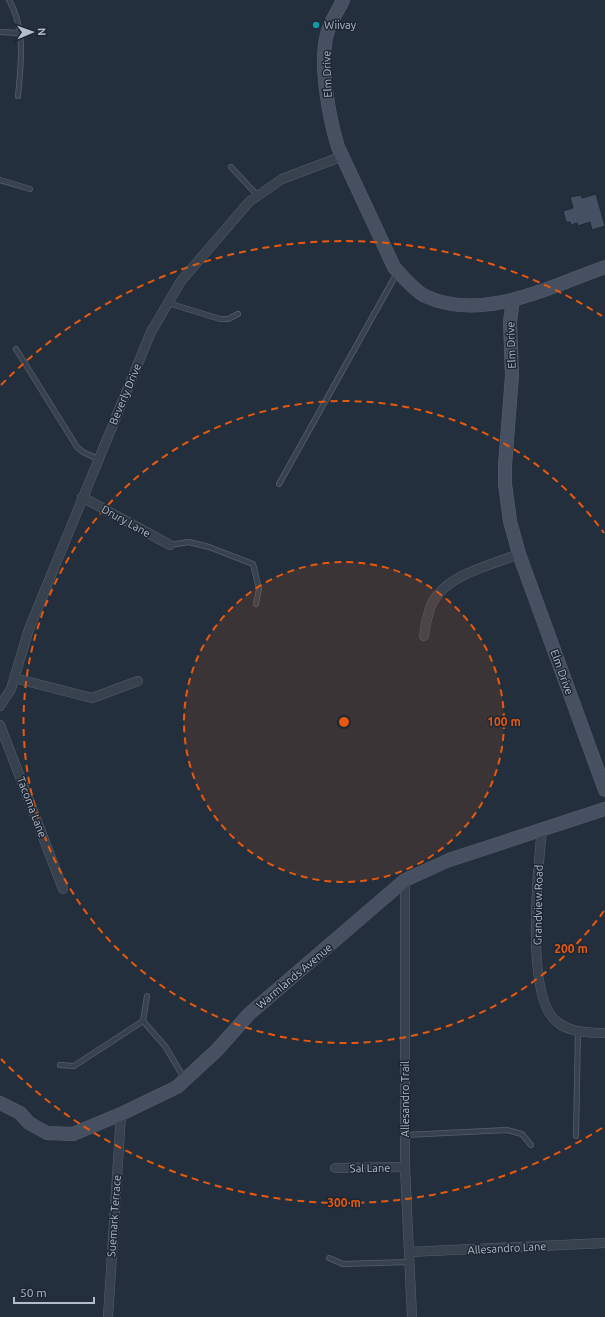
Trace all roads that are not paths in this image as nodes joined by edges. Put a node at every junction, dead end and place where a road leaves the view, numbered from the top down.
1 (9, 0) edge
2 (343, 0) edge
3 (0, 32) edge
4 (20, 33) junction
5 (18, 96) dead end
6 (343, 156) junction
7 (230, 167) dead end
8 (0, 180) edge
9 (30, 189) dead end
10 (258, 196) junction
11 (605, 267) edge
12 (398, 271) junction
13 (513, 300) junction
14 (168, 303) junction
15 (238, 314) dead end
16 (16, 348) dead end
17 (98, 459) junction
18 (279, 484) dead end
19 (82, 497) junction
20 (170, 545) joint
21 (519, 554) junction
22 (256, 604) dead end
23 (424, 636) dead end
24 (14, 678) junction
25 (138, 681) dead end
26 (0, 706) edge
27 (0, 725) edge
28 (605, 790) edge
29 (605, 809) edge
30 (542, 829) junction
31 (406, 880) junction
32 (63, 889) dead end
33 (147, 996) dead end
34 (143, 1021) junction
35 (578, 1030) junction
36 (605, 1033) edge
37 (60, 1065) dead end
38 (186, 1080) junction
39 (0, 1103) edge
40 (121, 1114) junction
41 (405, 1135) junction
42 (576, 1136) dead end
43 (531, 1145) dead end
44 (405, 1167) junction
45 (335, 1168) dead end
46 (605, 1244) edge
47 (409, 1252) junction
48 (330, 1258) dead end
49 (409, 1262) junction
50 (108, 1317) edge
51 (412, 1317) edge

1 - 4 lane
2 - 6 street, Elm Drive
3 - 4 lane
4 - 5 lane
6 - 10 street, Beverly Drive
6 - 12 street, Elm Drive
7 - 10 lane
8 - 9 lane
10 - 14 street, Beverly Drive
11 - 13 street
12 - 13 street, Elm Drive
12 - 18 lane
13 - 21 street, Elm Drive
14 - 15 lane
14 - 17 street, Beverly Drive
16 - 17 lane
17 - 19 street, Beverly Drive
19 - 20 street, Drury Lane
19 - 24 street, Beverly Drive
20 - 22 lane
21 - 23 street
21 - 28 street, Elm Drive
24 - 25 street
24 - 26 street, Beverly Drive
27 - 32 street, Tacoma Lane
29 - 30 street, Warmlands Avenue
30 - 31 street, Warmlands Avenue
30 - 35 street, Grandview Road
31 - 38 street, Warmlands Avenue
31 - 41 street, Allesandro Trail
33 - 34 lane
34 - 37 lane
34 - 38 lane
35 - 36 street, Grandview Road
35 - 42 lane
38 - 40 street, Warmlands Avenue
39 - 40 street, Warmlands Avenue
40 - 50 street, Suemark Terrace
41 - 43 lane
41 - 44 street, Allesandro Trail
44 - 45 street, Sal Lane
44 - 47 street, Allesandro Trail
46 - 47 street, Allesandro Lane
47 - 49 street, Allesandro Trail
48 - 49 lane
49 - 51 street, Allesandro Trail

